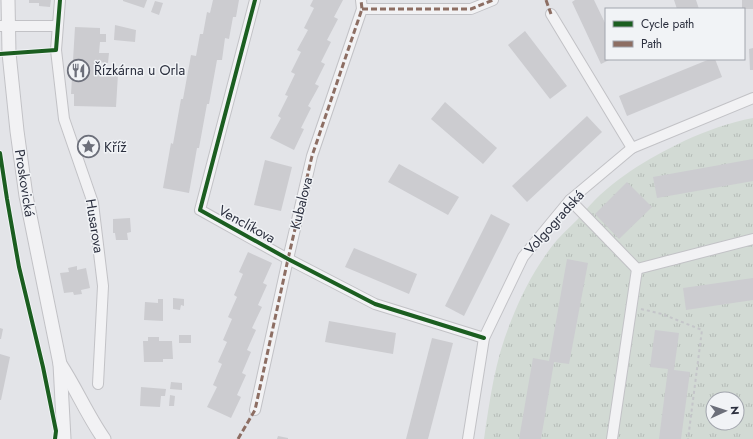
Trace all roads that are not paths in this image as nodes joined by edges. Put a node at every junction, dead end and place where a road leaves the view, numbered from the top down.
1 (8, 0) edge
2 (60, 0) edge
3 (255, 0) edge
4 (493, 0) edge
5 (362, 4) edge
6 (551, 14) dead end
7 (4, 26) edge
8 (57, 26) junction
9 (753, 98) edge
10 (632, 148) junction
11 (570, 200) junction
12 (753, 239) edge
13 (288, 258) junction
14 (637, 269) junction
15 (484, 338) junction
16 (60, 364) junction
17 (98, 384) dead end
18 (255, 410) dead end
19 (64, 439) edge
20 (104, 439) edge
21 (468, 439) edge
22 (612, 439) edge

1 - 7 street, Proskovická
2 - 8 street, Husarova
3 - 13 street, Venclíkova
4 - 5 street
5 - 13 street, Kubalova
6 - 10 street
7 - 8 street
7 - 16 street, Proskovická
8 - 17 street, Husarova
9 - 10 street, Volgogradská
10 - 11 street, Volgogradská
11 - 14 street
11 - 15 street, Volgogradská
12 - 14 street
13 - 15 street, Venclíkova
13 - 18 street, Kubalova
14 - 22 street
15 - 21 street, Volgogradská
16 - 19 street
16 - 20 street

